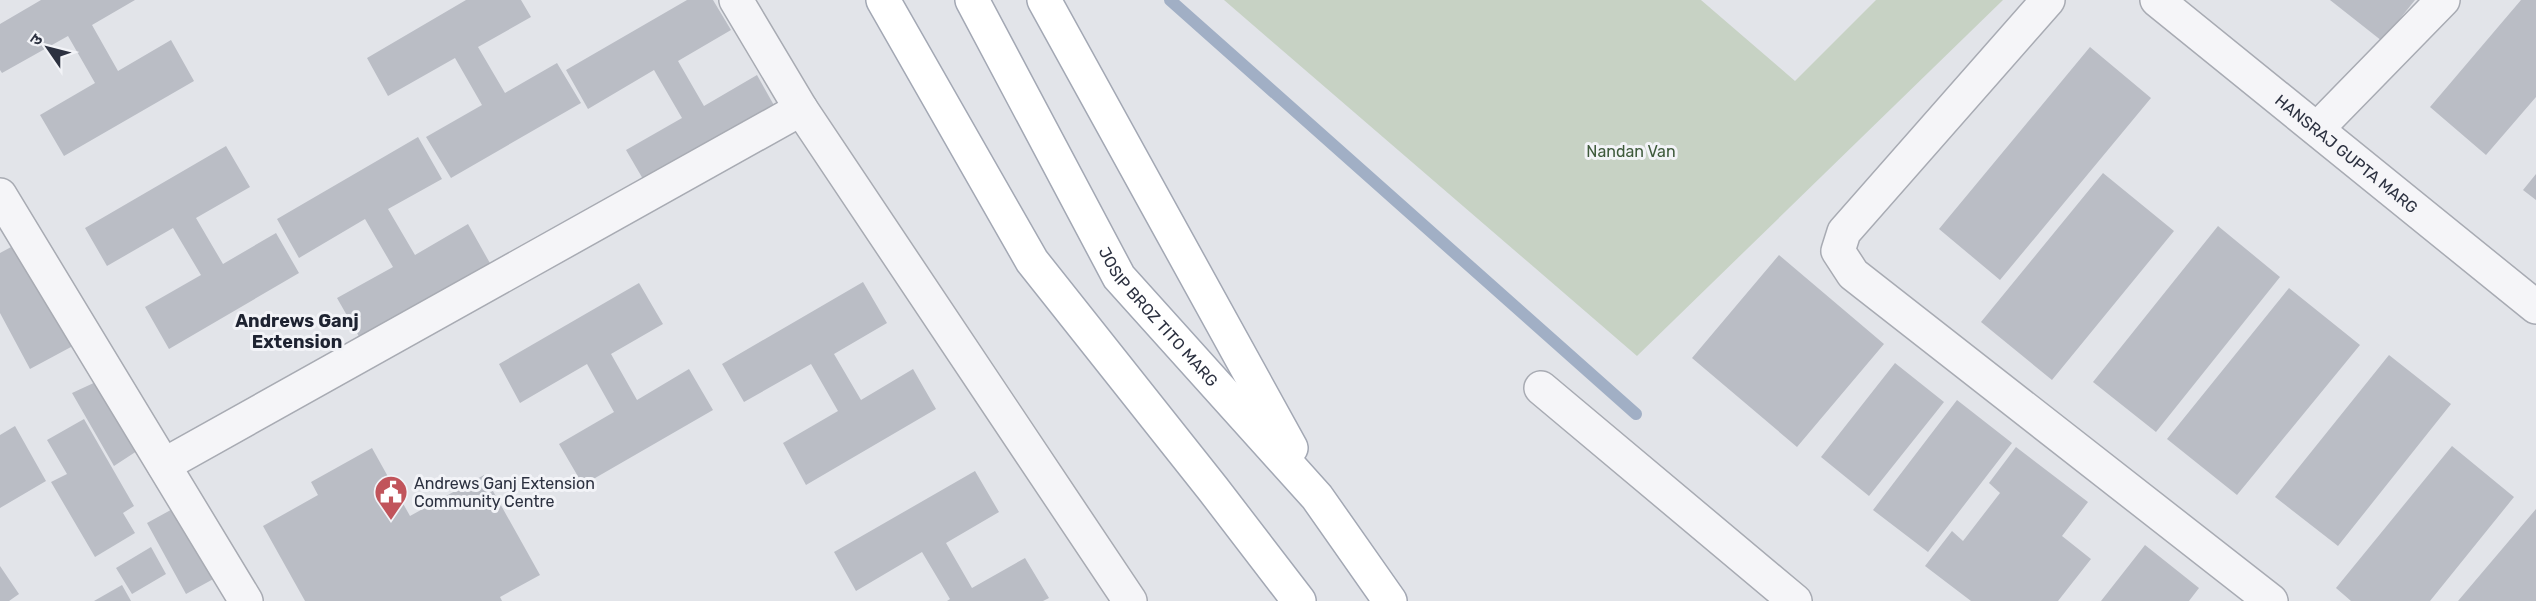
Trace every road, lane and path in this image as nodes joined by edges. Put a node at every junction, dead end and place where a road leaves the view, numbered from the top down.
1 (736, 0) edge
2 (883, 0) edge
3 (972, 0) edge
4 (1044, 0) edge
5 (2048, 0) edge
6 (2157, 0) edge
7 (2443, 0) edge
8 (801, 109) junction
9 (2317, 129) junction
10 (0, 195) edge
11 (9, 231) edge
12 (2536, 307) edge
13 (1541, 388) dead end
14 (164, 465) junction
15 (1317, 497) junction
16 (246, 601) edge
17 (1130, 601) edge
18 (1299, 601) edge
19 (1390, 601) edge
20 (1795, 601) edge
21 (2271, 601) edge

1 - 8 street
2 - 18 main road
3 - 15 main road, JOSIP BROZ TITO MARG
4 - 15 main road
5 - 21 street
6 - 9 street, HANSRAJ GUPTA MARG
7 - 9 street
8 - 14 street
8 - 17 street
9 - 12 street, HANSRAJ GUPTA MARG
10 - 11 street
11 - 14 street
13 - 20 street
14 - 16 street
15 - 19 main road, JOSIP BROZ TITO MARG

